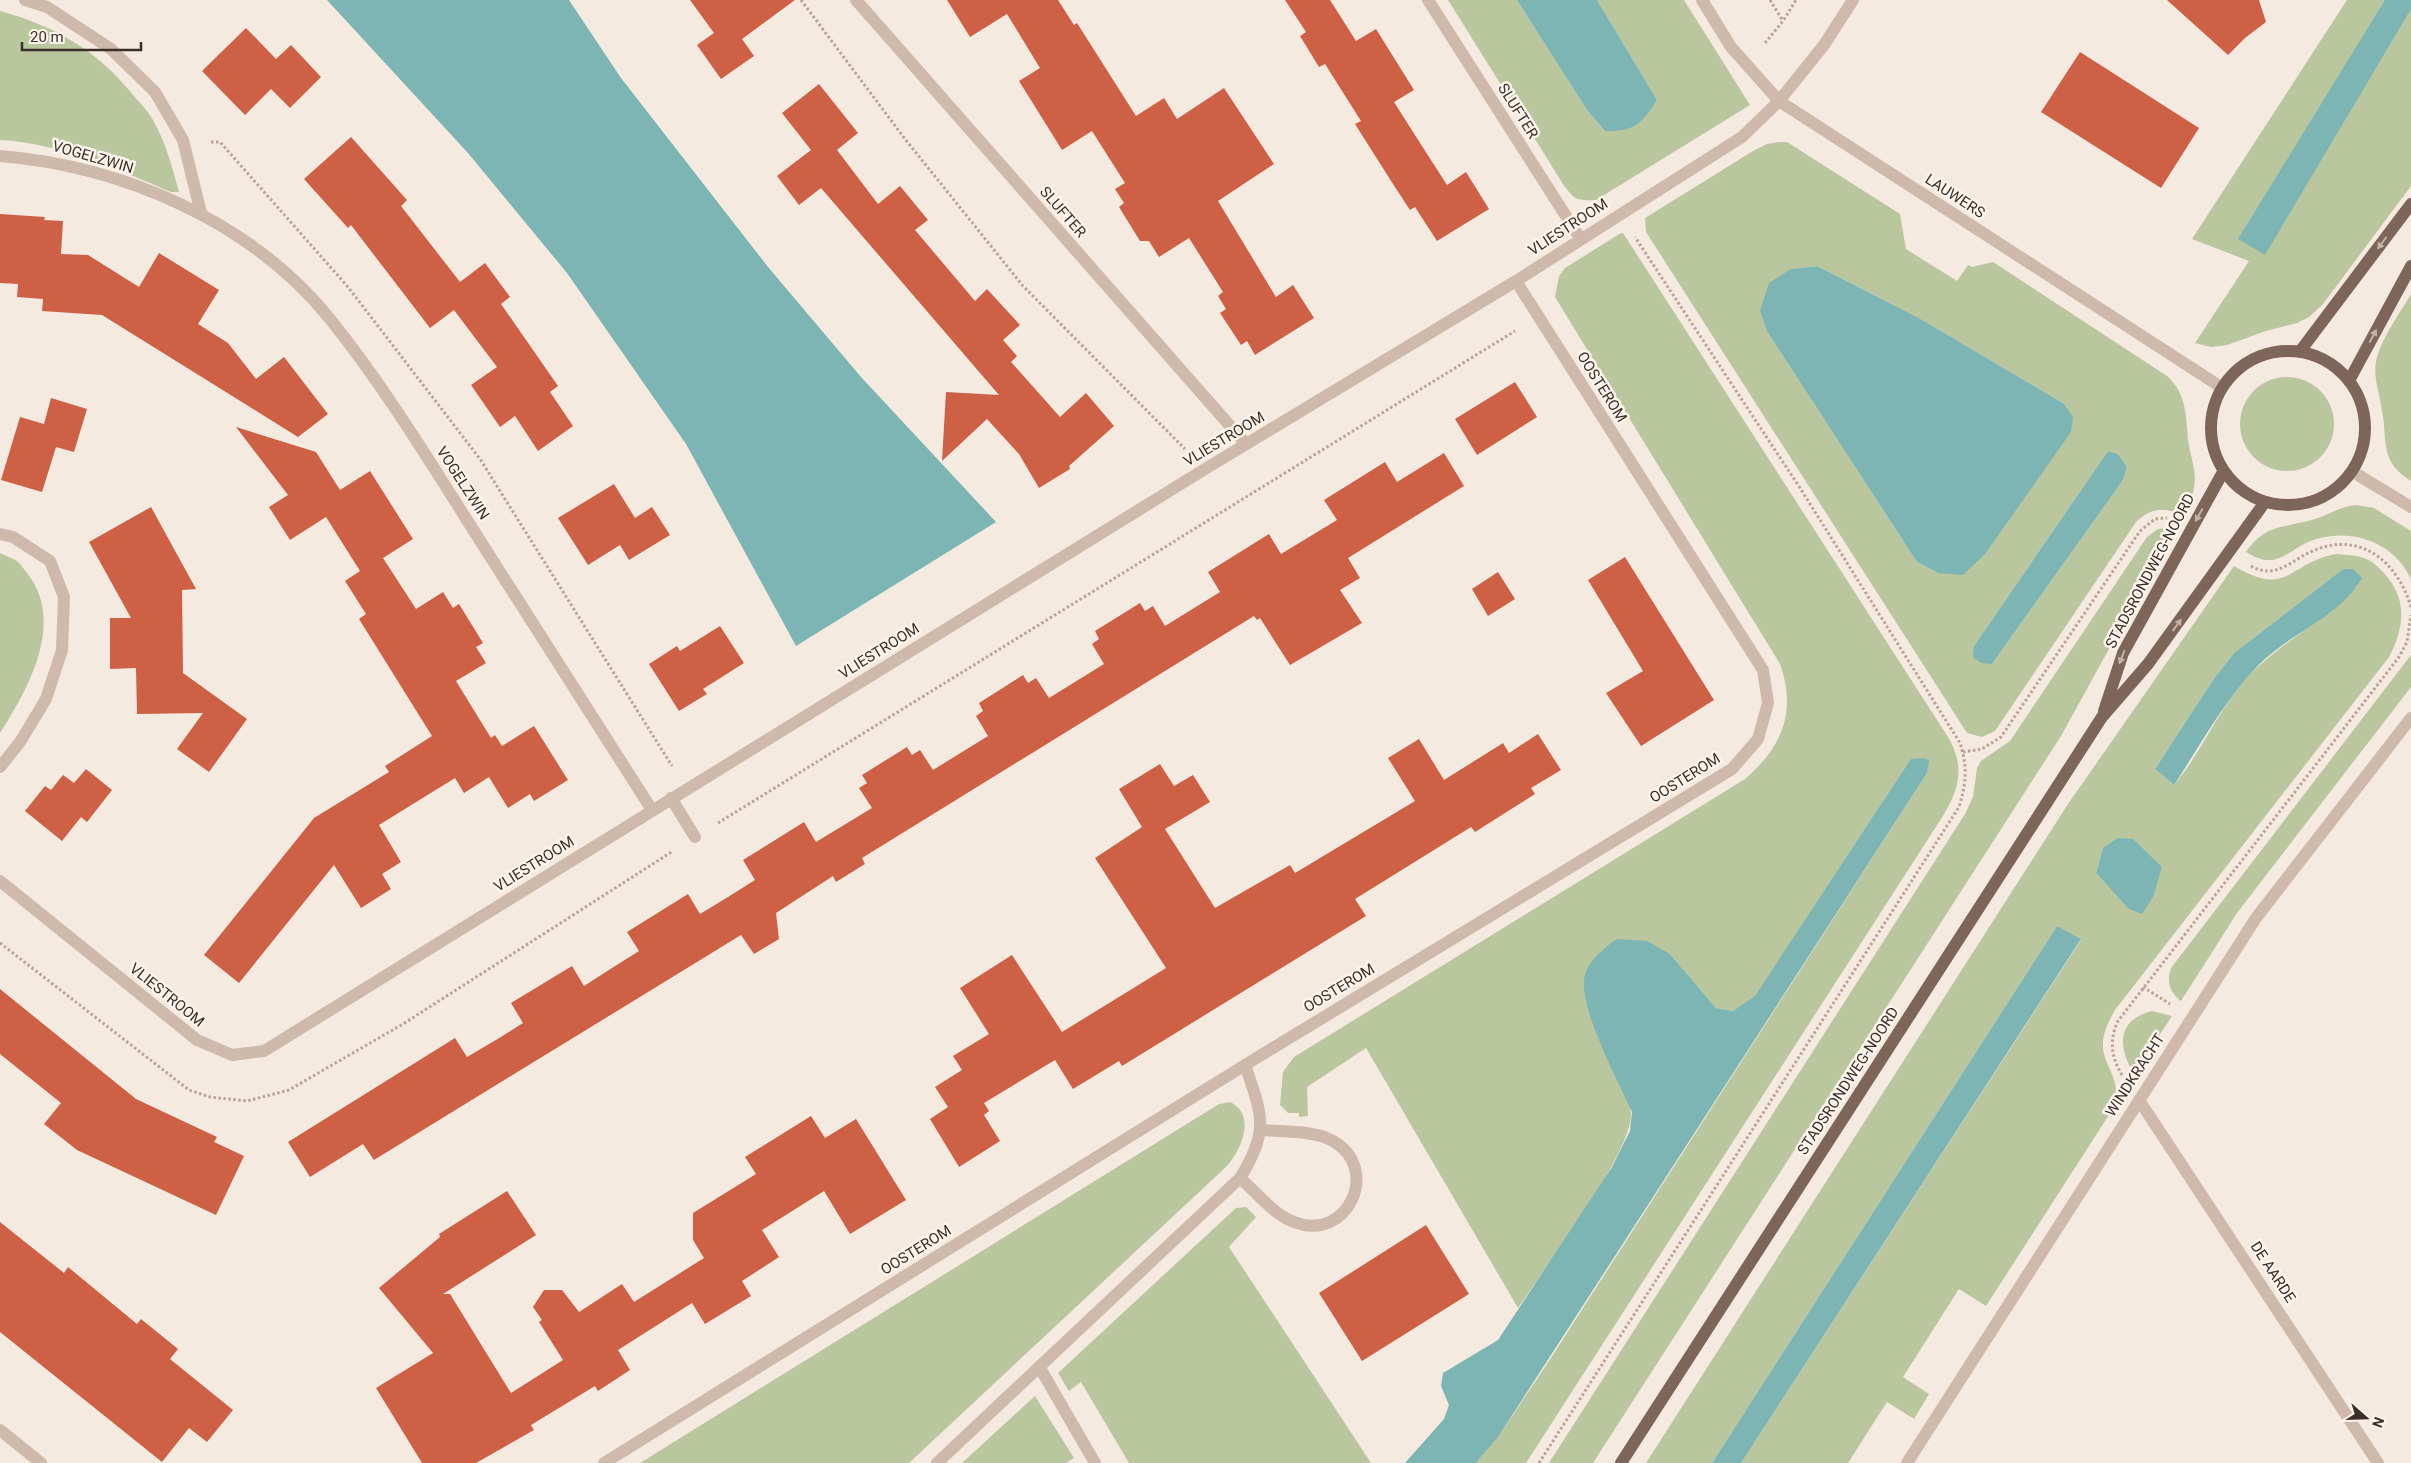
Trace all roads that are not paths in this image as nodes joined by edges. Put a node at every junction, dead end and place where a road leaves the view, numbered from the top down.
1 (25, 0) edge
2 (856, 0) edge
3 (1428, 0) edge
4 (1702, 0) edge
5 (1853, 0) edge
6 (1779, 101) junction
7 (0, 156) edge
8 (2411, 204) edge
9 (201, 213) junction
10 (1580, 238) junction
11 (2411, 266) edge
12 (1516, 280) junction
13 (2301, 350) junction
14 (2350, 379) junction
15 (2221, 387) junction
16 (1246, 444) junction
17 (2223, 472) junction
18 (2353, 472) junction
19 (2265, 502) junction
20 (2411, 506) edge
21 (0, 534) edge
22 (2102, 717) junction
23 (2411, 718) edge
24 (0, 768) edge
25 (671, 798) junction
26 (652, 810) junction
27 (695, 837) dead end
28 (0, 881) edge
29 (1245, 1064) junction
30 (2139, 1100) junction
31 (1262, 1130) junction
32 (1240, 1178) junction
33 (1040, 1368) junction
34 (0, 1430) edge
35 (41, 1463) edge
36 (604, 1463) edge
37 (937, 1463) edge
38 (1095, 1463) edge
39 (1622, 1463) edge
40 (1906, 1463) edge
41 (2378, 1463) edge

1 - 9 street
2 - 16 street, SLUFTER
3 - 10 street, SLUFTER
4 - 6 street, LAUWERS
5 - 6 street, VLIESTROOM
6 - 10 street, VLIESTROOM
6 - 15 street, LAUWERS
7 - 9 street, VOGELZWIN
8 -> 13 main road
9 - 26 street, VOGELZWIN
10 - 12 street, VLIESTROOM
14 -> 11 main road
12 - 16 street, VLIESTROOM
12 - 29 street, OOSTEROM
13 - 14 main road
13 - 15 main road
14 - 18 main road
15 - 17 main road
16 - 25 street, VLIESTROOM
17 - 19 main road
17 -> 22 main road, STADSRONDWEG-NOORD
18 - 19 main road
18 - 20 street
22 -> 19 main road, STADSRONDWEG-NOORD
21 - 24 street
22 - 39 main road, STADSRONDWEG-NOORD
23 - 30 street, WINDKRACHT
25 - 26 street, VLIESTROOM
25 - 27 street
26 - 28 street, VLIESTROOM
29 - 31 street
29 - 36 street, OOSTEROM
30 - 40 street, WINDKRACHT
30 - 41 street, DE AARDE
31 - 32 street
31 - 32 street
32 - 33 street
33 - 37 street
33 - 38 street
34 - 35 street

